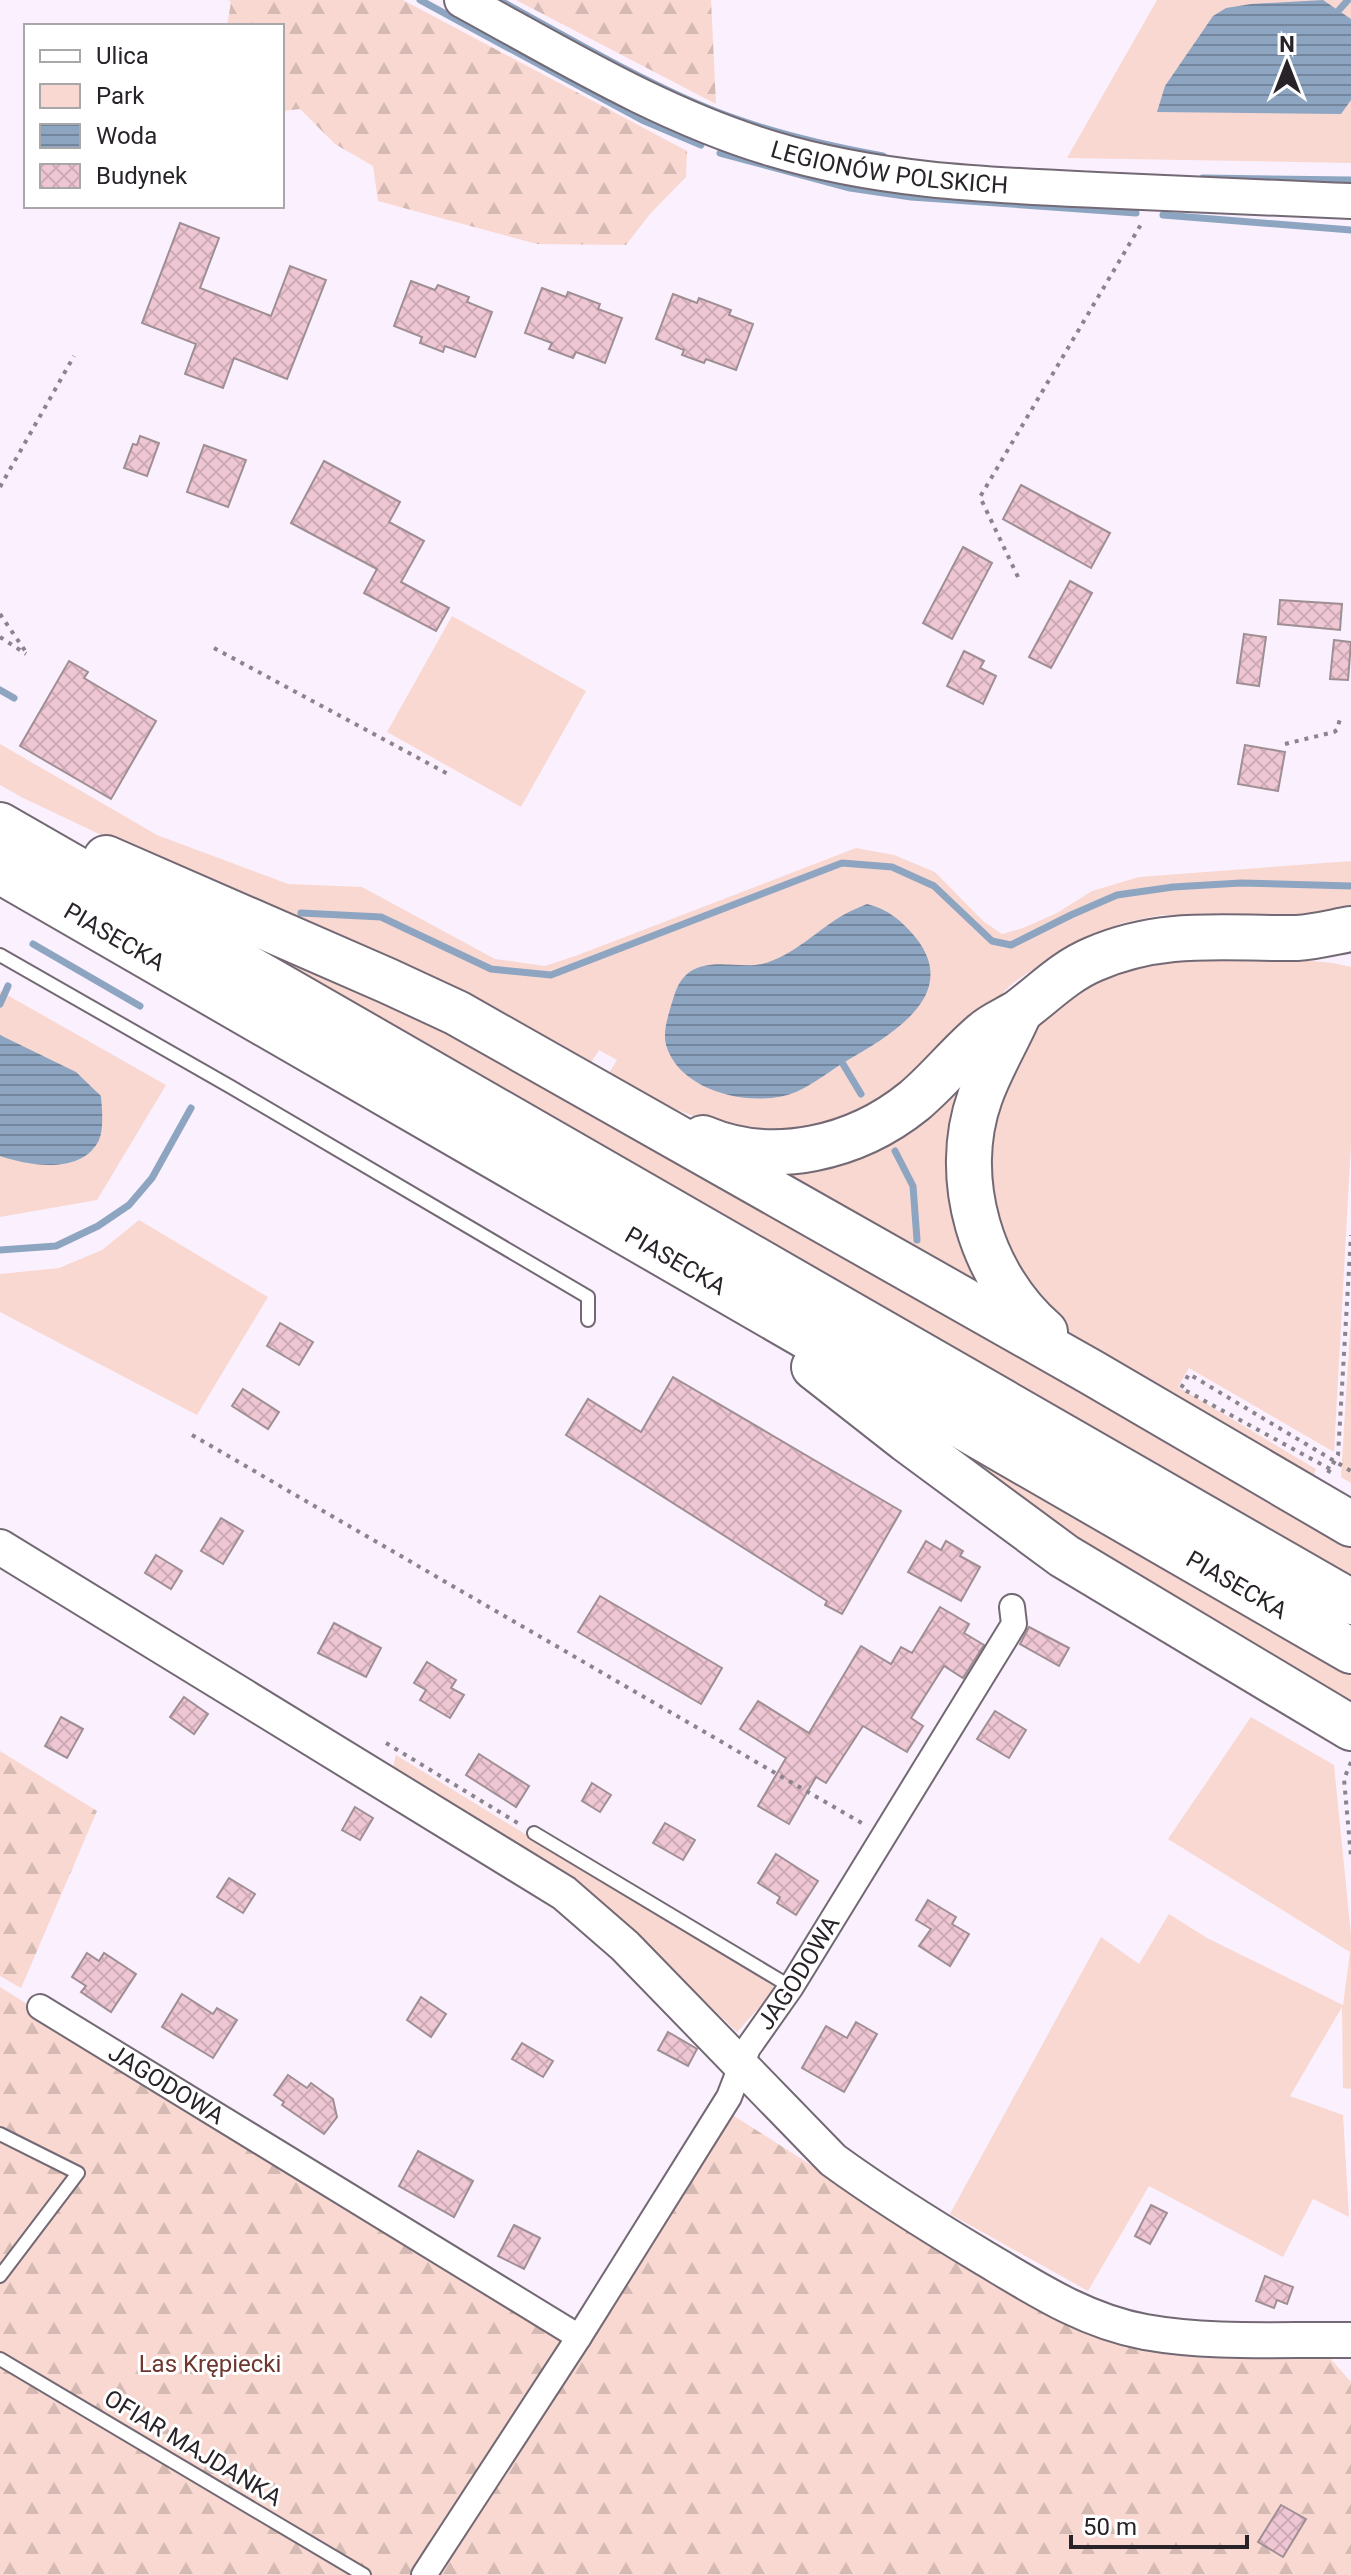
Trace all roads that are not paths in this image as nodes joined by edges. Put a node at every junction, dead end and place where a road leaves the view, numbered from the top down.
1 (462, 0) edge
2 (1351, 201) edge
3 (0, 809) edge
4 (0, 825) edge
5 (0, 871) edge
6 (1351, 929) edge
7 (1301, 938) junction
8 (1351, 952) edge
9 (0, 955) edge
10 (1020, 1011) junction
11 (602, 1095) junction
12 (689, 1269) junction
13 (588, 1320) dead end
14 (1091, 1372) junction
15 (1351, 1524) edge
16 (0, 1547) edge
17 (1351, 1602) edge
18 (1012, 1607) dead end
19 (1351, 1651) edge
20 (1351, 1728) edge
21 (534, 1833) road end
22 (791, 1987) junction
23 (40, 2007) dead end
24 (741, 2066) junction
25 (0, 2134) edge
26 (0, 2276) edge
27 (579, 2337) junction
28 (1351, 2340) edge
29 (0, 2359) edge
30 (364, 2575) edge
31 (424, 2575) edge

1 - 2 street, LEGIONÓW POLSKICH
3 - 11 highway
4 - 17 highway, PIASECKA
5 - 12 highway, PIASECKA
6 - 7 highway
7 - 8 highway
7 - 10 highway
9 - 13 lane
10 - 11 highway
10 - 14 highway
11 - 14 highway
12 - 19 highway, PIASECKA
12 - 20 highway
14 - 15 highway
16 - 24 street
18 - 22 street, JAGODOWA
21 - 22 lane
22 - 24 street, JAGODOWA
23 - 27 street, JAGODOWA
24 - 27 street, JAGODOWA
24 - 28 street
25 - 26 lane
27 - 31 street, JAGODOWA
29 - 30 lane, OFIAR MAJDANKA

